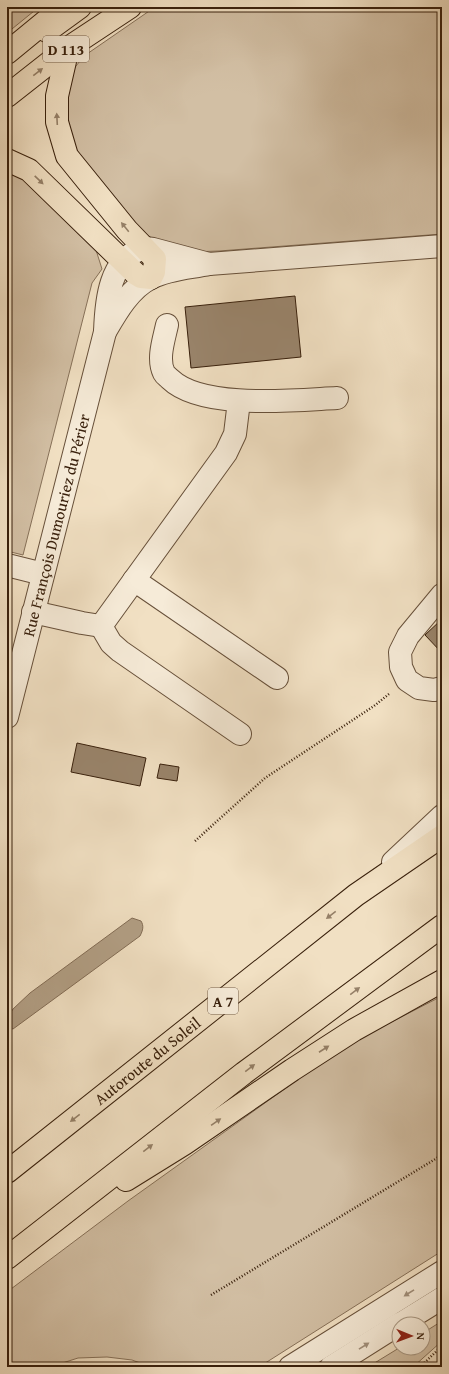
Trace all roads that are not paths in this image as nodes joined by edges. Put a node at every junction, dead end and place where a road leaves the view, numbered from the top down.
1 (63, 7) edge
2 (80, 7) edge
3 (130, 7) edge
4 (68, 48) junction
5 (7, 53) edge
6 (7, 59) edge
7 (7, 96) edge
8 (7, 160) edge
9 (442, 246) edge
10 (145, 248) junction
11 (123, 262) junction
12 (209, 264) junction
13 (150, 278) junction
14 (167, 325) dead end
15 (105, 332) junction
16 (337, 398) dead end
17 (238, 401) junction
18 (7, 565) edge
19 (43, 574) junction
20 (134, 580) junction
21 (442, 595) edge
22 (34, 612) junction
23 (101, 626) junction
24 (276, 678) dead end
25 (442, 688) edge
26 (7, 717) edge
27 (240, 734) dead end
28 (442, 816) edge
29 (442, 836) edge
30 (356, 895) junction
31 (442, 926) edge
32 (442, 981) edge
33 (7, 1172) edge
34 (33, 1237) junction
35 (7, 1258) edge
36 (442, 1272) edge
37 (442, 1298) edge
38 (412, 1316) edge
39 (391, 1329) edge
40 (290, 1367) edge
41 (331, 1367) edge

1 - 5 main road
2 - 6 main road, D 113
3 - 4 main road, D 113
7 -> 4 main road, D 113
10 -> 4 main road
8 -> 11 main road
9 - 12 street, Rue François Dumouriez du Périer
10 - 11 street, Rue François Dumouriez du Périer
10 - 12 street, Rue François Dumouriez du Périer
10 - 13 main road
11 - 13 main road
11 - 15 street, Rue François Dumouriez du Périer
12 - 13 street, Rue François Dumouriez du Périer
13 - 15 street, Rue François Dumouriez du Périer
14 - 17 street
15 - 19 street, Rue François Dumouriez du Périer
16 - 17 street
17 - 20 street
18 - 19 street
19 - 22 street, Rue François Dumouriez du Périer
20 - 23 street
20 - 24 street
21 - 25 street
22 - 23 street
22 - 26 street, Rue François Dumouriez du Périer
23 - 27 street
28 - 30 street
29 - 30 main road, Autoroute du Soleil / A 7
30 -> 33 main road, Autoroute du Soleil / A 7
34 -> 31 main road
34 -> 32 main road
34 - 35 main road
36 -> 40 street
37 - 38 street
41 -> 39 street

